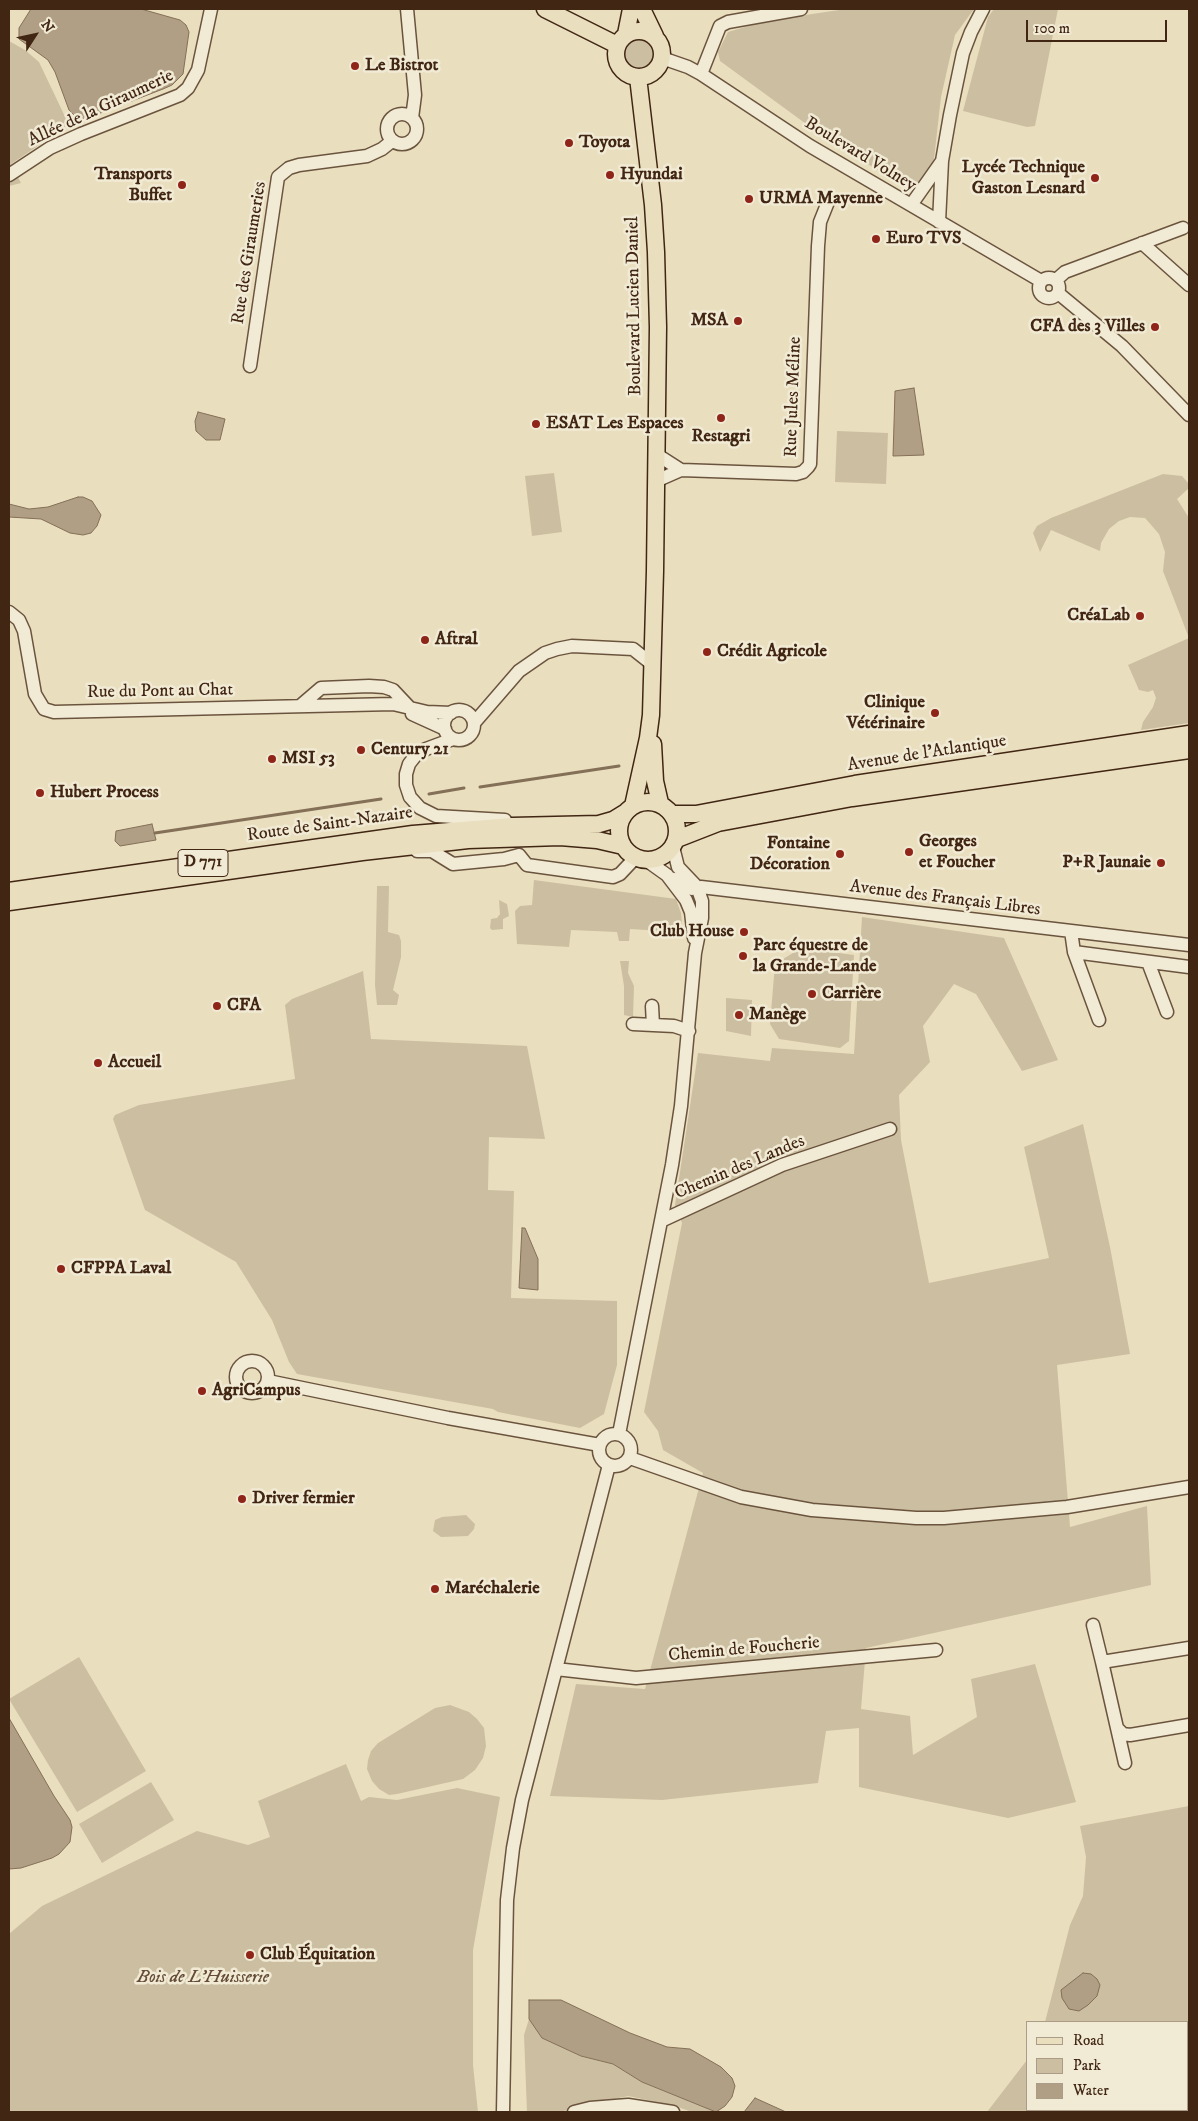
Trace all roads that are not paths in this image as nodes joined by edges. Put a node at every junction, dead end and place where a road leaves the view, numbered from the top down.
1 (211, 9) edge
2 (407, 9) edge
3 (545, 9) edge
4 (631, 9) edge
5 (642, 9) edge
6 (800, 9) edge
7 (983, 9) edge
8 (655, 36) junction
9 (622, 39) junction
10 (662, 58) junction
11 (702, 74) junction
12 (638, 77) junction
13 (412, 118) junction
14 (392, 141) junction
15 (942, 161) junction
16 (9, 175) edge
17 (828, 202) dead end
18 (911, 205) junction
19 (939, 222) junction
20 (1183, 228) dead end
21 (1142, 243) junction
22 (1056, 280) junction
23 (1041, 281) junction
24 (1189, 285) edge
25 (1058, 293) junction
26 (250, 366) dead end
27 (1189, 416) edge
28 (656, 454) junction
29 (681, 470) junction
30 (656, 481) junction
31 (9, 612) edge
32 (652, 664) junction
33 (384, 705) junction
34 (300, 706) junction
35 (409, 707) junction
36 (451, 713) junction
37 (651, 715) junction
38 (474, 723) junction
39 (449, 734) junction
40 (1189, 734) edge
41 (1189, 750) edge
42 (629, 809) junction
43 (666, 809) junction
44 (563, 824) junction
45 (527, 836) junction
46 (675, 843) junction
47 (623, 846) junction
48 (362, 852) junction
49 (519, 854) junction
50 (641, 858) junction
51 (670, 878) junction
52 (697, 887) junction
53 (9, 890) edge
54 (9, 902) edge
55 (1071, 931) junction
56 (1189, 945) edge
57 (1074, 952) junction
58 (695, 953) junction
59 (1148, 962) junction
60 (1189, 967) edge
61 (652, 1006) dead end
62 (1167, 1012) dead end
63 (1099, 1020) dead end
64 (633, 1024) dead end
65 (653, 1025) junction
66 (688, 1030) junction
67 (890, 1129) dead end
68 (661, 1221) junction
69 (268, 1381) dead end
70 (620, 1434) junction
71 (600, 1445) junction
72 (630, 1458) junction
73 (609, 1465) junction
74 (1189, 1487) edge
75 (1093, 1625) dead end
76 (1189, 1648) edge
77 (936, 1650) dead end
78 (1102, 1662) junction
79 (556, 1669) junction
80 (1189, 1725) edge
81 (1117, 1728) junction
82 (1125, 1764) dead end
83 (503, 2112) edge
84 (574, 2112) edge
85 (673, 2112) edge

1 - 16 street, Allée de la Giraumerie
2 - 13 street, Rue des Giraumeries
3 - 9 main road
4 - 9 main road
5 - 8 main road
6 - 11 street
7 - 15 street
8 - 9 main road
8 - 10 main road
9 - 12 main road
10 - 11 street, Boulevard Volney
10 - 12 main road
11 - 18 street, Boulevard Volney
12 - 28 main road, Boulevard Lucien Daniel
13 - 14 street, Rue des Giraumeries
13 - 14 street
14 - 26 street, Rue des Giraumeries
15 - 18 street
15 - 19 street
17 - 29 street, Rue Jules Méline
18 - 19 street, Boulevard Volney
19 - 23 street, Boulevard Volney
20 - 21 street
21 - 22 street
21 - 24 street
22 - 23 street
22 - 25 street
23 - 25 street
25 - 27 street
28 - 29 street
28 - 30 main road, Boulevard Lucien Daniel
29 - 30 street, Rue Jules Méline
30 - 32 main road, Boulevard Lucien Daniel
31 - 34 street, Rue du Pont au Chat
32 - 37 main road, Boulevard Lucien Daniel
32 - 38 street
33 - 34 street, Rue du Pont au Chat
33 - 35 street
33 - 39 street
34 - 35 street
35 - 36 street
36 - 38 street
36 - 39 street
37 - 42 main road, Boulevard Lucien Daniel
37 - 43 main road, Boulevard Lucien Daniel
38 - 39 street
39 - 44 street
40 - 43 main road, Avenue de l'Atlantique
41 - 46 main road, Avenue de l'Atlantique
42 - 43 main road
42 - 44 main road, Route de Saint-Nazaire
42 - 47 main road
43 - 46 main road
44 - 53 main road, Route de Saint-Nazaire / D 771
45 - 47 main road, Route de Saint-Nazaire
45 - 48 main road, Route de Saint-Nazaire
45 - 49 street
46 - 50 main road
46 - 52 street
47 - 50 main road
48 - 49 street
48 - 54 main road, Route de Saint-Nazaire
49 - 50 street
50 - 51 street
51 - 52 street, Avenue des Français Libres
51 - 58 street
52 - 55 street, Avenue des Français Libres
52 - 58 street
55 - 56 street, Avenue des Français Libres
55 - 57 street
57 - 59 street
57 - 63 street
58 - 66 street
59 - 60 street
59 - 62 street
61 - 65 street
64 - 65 street
65 - 66 street
66 - 68 street
67 - 68 street, Chemin des Landes
68 - 70 street
69 - 71 street
70 - 71 street
70 - 72 street
71 - 73 street
72 - 73 street
72 - 74 street
73 - 79 street
75 - 78 street
76 - 78 street
77 - 79 street, Chemin de Foucherie
78 - 81 street
79 - 83 street
80 - 81 street
81 - 82 street
84 - 85 street

